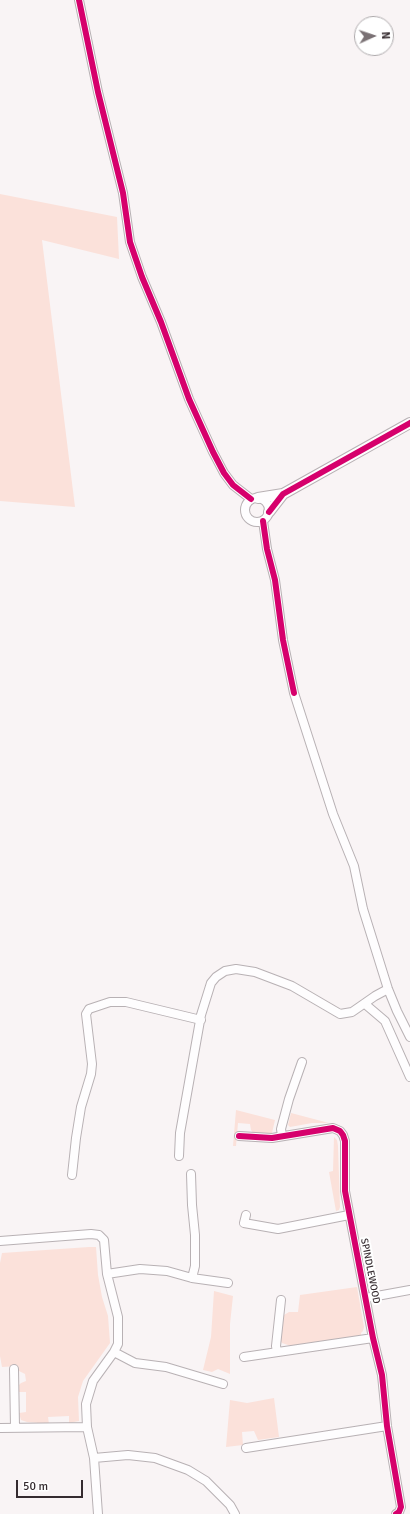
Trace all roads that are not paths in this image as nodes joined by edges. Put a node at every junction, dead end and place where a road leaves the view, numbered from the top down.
1 (78, 0) edge
2 (410, 423) edge
3 (283, 494) junction
4 (254, 499) junction
5 (269, 512) junction
6 (263, 521) junction
7 (388, 989) junction
8 (365, 1004) junction
9 (200, 1020) junction
10 (410, 1037) edge
11 (302, 1062) dead end
12 (410, 1077) edge
13 (239, 1136) dead end
14 (282, 1136) junction
15 (179, 1156) dead end
16 (191, 1174) dead end
17 (72, 1175) dead end
18 (246, 1215) dead end
19 (349, 1215) junction
20 (0, 1241) edge
21 (107, 1274) junction
22 (192, 1278) junction
23 (228, 1283) dead end
24 (410, 1290) edge
25 (366, 1298) junction
26 (281, 1300) dead end
27 (373, 1338) junction
28 (114, 1352) junction
29 (277, 1352) junction
30 (244, 1357) dead end
31 (14, 1369) dead end
32 (223, 1384) dead end
33 (387, 1426) junction
34 (15, 1427) junction
35 (87, 1427) junction
36 (0, 1428) edge
37 (246, 1448) dead end
38 (94, 1458) junction
39 (98, 1514) edge
40 (235, 1514) edge
41 (396, 1514) edge

1 - 4 street
2 - 3 street
3 - 4 street
3 - 5 street
4 - 5 street
4 - 6 street
5 - 6 street
6 - 7 street
7 - 8 street
7 - 10 street
8 - 9 street
8 - 12 street
9 - 15 street
9 - 17 street
11 - 14 street
13 - 14 street, SPINDLEWOOD
14 - 19 street, SPINDLEWOOD
16 - 22 street
18 - 19 street
19 - 25 street, SPINDLEWOOD
20 - 21 street
21 - 22 street
21 - 28 street
22 - 23 street
24 - 25 street, SPINDLEWOOD
25 - 27 street, SPINDLEWOOD
26 - 29 street
27 - 29 street
27 - 33 street, SPINDLEWOOD
28 - 32 street
28 - 35 street
29 - 30 street
31 - 34 street
33 - 37 street
33 - 41 street, SPINDLEWOOD
34 - 35 street
34 - 36 street
35 - 38 street
38 - 39 street
38 - 40 street

